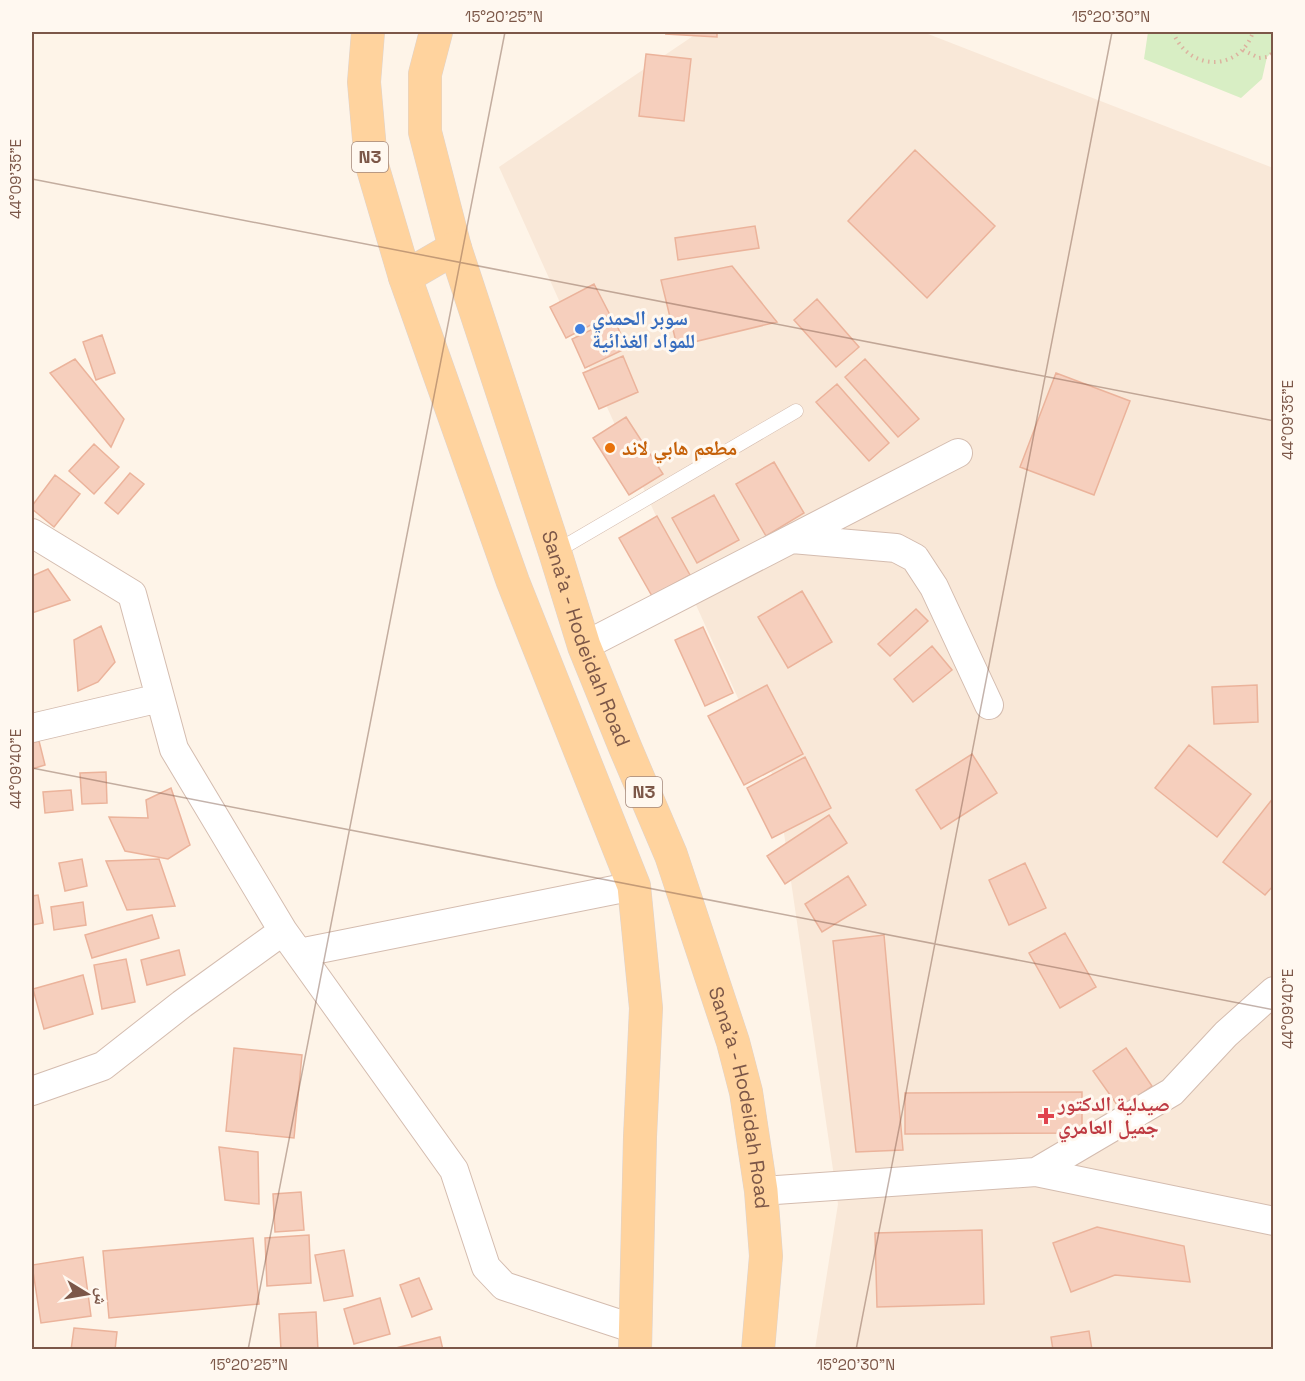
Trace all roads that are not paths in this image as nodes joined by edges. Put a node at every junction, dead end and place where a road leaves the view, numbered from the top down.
1 (368, 32) edge
2 (436, 32) edge
3 (455, 248) junction
4 (405, 277) junction
5 (796, 411) dead end
6 (958, 453) dead end
7 (32, 533) edge
8 (792, 539) junction
9 (555, 552) junction
10 (584, 646) junction
11 (160, 698) junction
12 (989, 705) dead end
13 (32, 728) edge
14 (634, 886) junction
15 (291, 942) junction
16 (1274, 991) edge
17 (32, 1091) edge
18 (1036, 1172) junction
19 (761, 1191) junction
20 (1274, 1221) edge
21 (635, 1339) edge
22 (758, 1350) edge

1 - 4 main road, N3
2 - 3 main road, Sana'a - Hodeidah Road / N3
3 - 4 main road
3 - 9 main road, Sana'a - Hodeidah Road / N3
4 - 14 main road, N3
5 - 9 lane
6 - 8 street
7 - 11 street
8 - 10 street
8 - 12 street
9 - 10 main road, Sana'a - Hodeidah Road / N3
10 - 19 main road, Sana'a - Hodeidah Road / N3
11 - 13 street
11 - 15 street
14 - 15 street
14 - 21 main road, N3
15 - 17 street
15 - 21 street
16 - 18 street
18 - 19 street
18 - 20 street
19 - 22 main road, Sana'a - Hodeidah Road / N3

